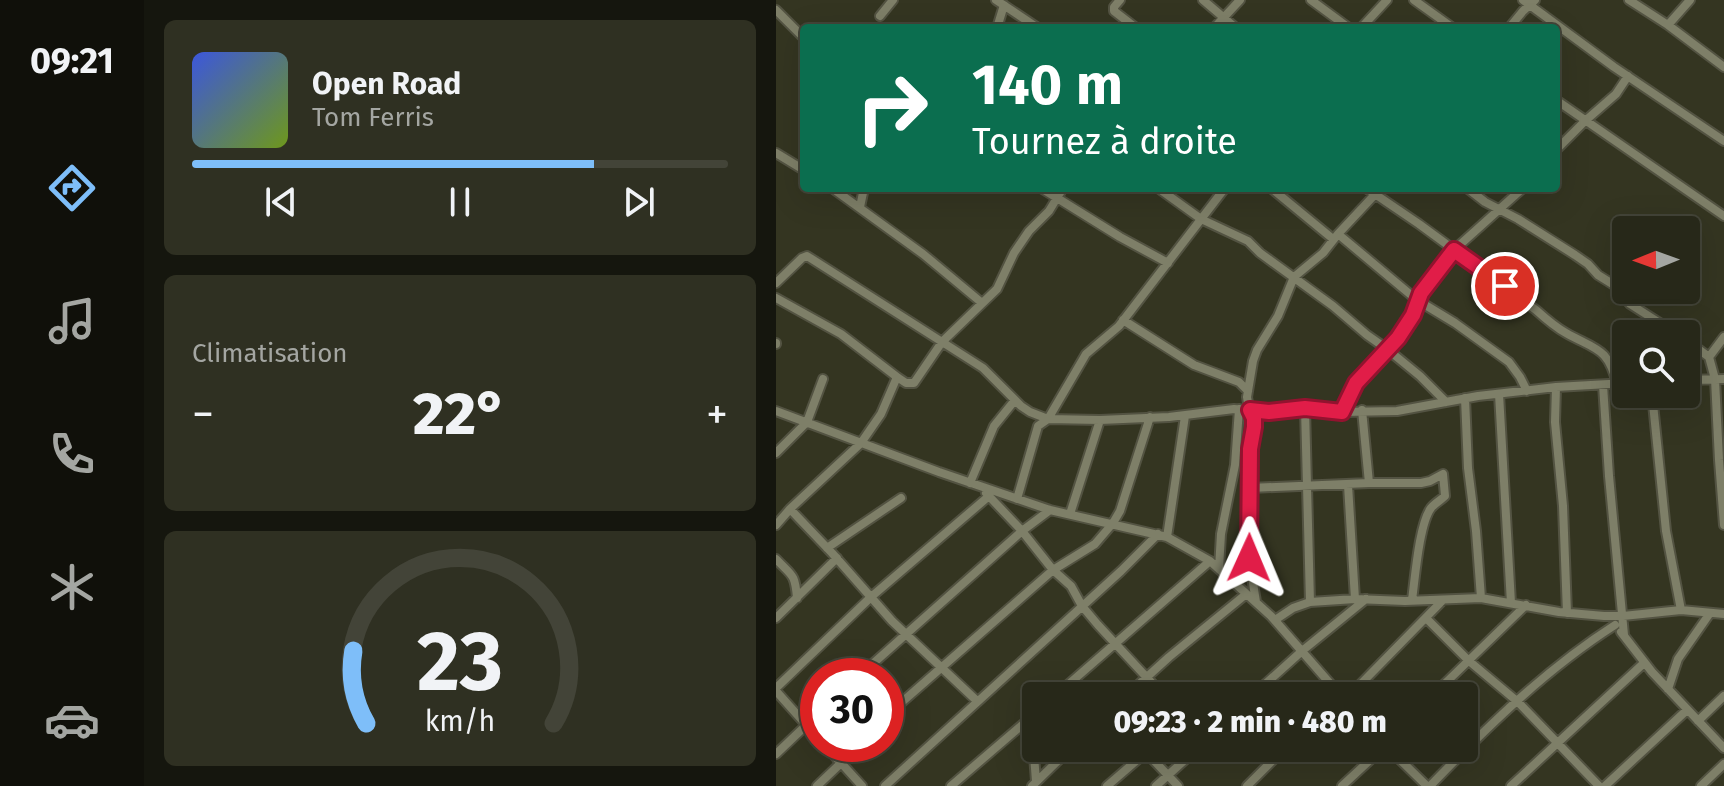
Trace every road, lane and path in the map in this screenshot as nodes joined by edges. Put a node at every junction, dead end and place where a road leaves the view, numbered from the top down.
1 (893, 0) edge
2 (1120, 0) edge
3 (1203, 0) edge
4 (1240, 0) edge
5 (1311, 0) edge
6 (1387, 0) edge
7 (1414, 0) edge
8 (1629, 0) edge
9 (1690, 0) edge
10 (998, 1) edge
11 (1529, 1) edge
12 (776, 10) edge
13 (880, 16) dead end
14 (1224, 17) junction
15 (998, 24) edge
16 (1032, 24) edge
17 (1131, 24) edge
18 (1218, 24) edge
19 (1232, 24) edge
20 (1344, 24) edge
21 (1365, 24) edge
22 (1447, 24) edge
23 (1512, 24) edge
24 (1559, 24) edge
25 (1560, 24) edge
26 (1668, 25) junction
27 (800, 34) edge
28 (1724, 67) edge
29 (1628, 76) junction
30 (1560, 103) edge
31 (1585, 121) junction
32 (1724, 141) edge
33 (1560, 146) edge
34 (776, 153) edge
35 (800, 168) edge
36 (838, 192) edge
37 (863, 192) edge
38 (1046, 192) edge
39 (1060, 192) edge
40 (1164, 192) edge
41 (1222, 192) edge
42 (1276, 192) edge
43 (1377, 192) edge
44 (1379, 192) edge
45 (1472, 192) edge
46 (1519, 192) edge
47 (1056, 199) junction
48 (860, 207) junction
49 (1501, 209) junction
50 (1724, 216) edge
51 (1201, 219) junction
52 (1335, 236) junction
53 (1454, 250) junction
54 (1168, 263) junction
55 (1294, 277) junction
56 (776, 283) edge
57 (776, 298) edge
58 (1417, 300) junction
59 (982, 303) junction
60 (1123, 320) junction
61 (1655, 320) edge
62 (1724, 337) edge
63 (942, 342) junction
64 (1387, 349) junction
65 (1700, 350) edge
66 (1709, 357) junction
67 (1612, 366) edge
68 (897, 377) junction
69 (823, 379) dead end
70 (1720, 379) edge
71 (1700, 380) edge
72 (1603, 385) junction
73 (1612, 385) edge
74 (1556, 387) junction
75 (1248, 391) junction
76 (1527, 391) junction
77 (1499, 394) junction
78 (1465, 398) junction
79 (1015, 400) junction
80 (1446, 402) junction
81 (1305, 408) junction
82 (1653, 408) edge
83 (1239, 409) junction
84 (1250, 410) junction
85 (1362, 410) junction
86 (776, 411) edge
87 (1342, 412) junction
88 (1185, 416) junction
89 (1150, 417) junction
90 (1048, 419) junction
91 (1100, 420) junction
92 (807, 422) junction
93 (861, 443) junction
94 (776, 453) edge
95 (1369, 483) junction
96 (975, 484) junction
97 (1308, 485) junction
98 (1348, 485) junction
99 (1250, 488) junction
100 (989, 496) junction
101 (901, 498) dead end
102 (1017, 499) junction
103 (790, 509) junction
104 (1050, 510) junction
105 (1070, 514) junction
106 (1113, 523) junction
107 (776, 525) edge
108 (1724, 525) edge
109 (1022, 531) junction
110 (1163, 535) junction
111 (827, 548) junction
112 (837, 558) junction
113 (776, 559) edge
114 (1210, 561) junction
115 (1219, 569) junction
116 (1053, 570) junction
117 (1245, 595) junction
118 (871, 597) junction
119 (797, 598) junction
120 (1481, 598) junction
121 (1355, 599) junction
122 (1366, 599) junction
123 (1412, 600) junction
124 (1443, 600) junction
125 (1310, 602) junction
126 (1256, 603) junction
127 (1511, 603) junction
128 (1526, 605) junction
129 (1082, 606) junction
130 (1681, 610) junction
131 (1567, 613) junction
132 (1710, 613) junction
133 (1724, 614) edge
134 (1604, 616) junction
135 (1623, 616) junction
136 (776, 618) edge
137 (1426, 618) junction
138 (1275, 620) junction
139 (1615, 625) junction
140 (905, 633) junction
141 (1624, 635) junction
142 (1115, 644) junction
143 (1302, 651) junction
144 (878, 658) edge
145 (1469, 661) junction
146 (1644, 663) junction
147 (941, 667) junction
148 (1147, 677) junction
149 (1071, 682) edge
150 (1141, 682) edge
151 (1151, 682) edge
152 (1268, 682) edge
153 (1329, 682) edge
154 (1363, 682) edge
155 (1447, 682) edge
156 (1668, 689) junction
157 (776, 690) edge
158 (1724, 696) edge
159 (904, 700) edge
160 (977, 701) junction
161 (1518, 702) junction
162 (1687, 710) junction
163 (800, 717) edge
164 (1698, 721) junction
165 (1022, 725) edge
166 (800, 732) edge
167 (1557, 742) junction
168 (1724, 748) edge
169 (776, 754) edge
170 (838, 762) edge
171 (840, 762) edge
172 (1034, 762) edge
173 (1057, 762) edge
174 (1133, 762) edge
175 (1157, 762) edge
176 (1182, 762) edge
177 (1271, 762) edge
178 (1370, 762) edge
179 (1401, 762) edge
180 (1724, 764) edge
181 (1167, 775) junction
182 (1034, 784) edge
183 (817, 786) edge
184 (862, 786) edge
185 (885, 786) edge
186 (951, 786) edge
187 (1107, 786) edge
188 (1156, 786) edge
189 (1178, 786) edge
190 (1247, 786) edge
191 (1342, 786) edge
192 (1428, 786) edge
193 (1511, 786) edge
194 (1599, 786) edge
195 (1605, 786) edge
196 (1701, 786) edge

1 - 13 street
2 - 17 street
3 - 14 street
4 - 14 street
5 - 20 street
6 - 21 street
7 - 22 street
8 - 26 street
9 - 26 street
10 - 15 street
10 - 16 street
11 - 23 street
11 - 24 street
12 - 27 street
14 - 18 street
14 - 19 street
25 - 29 street
26 - 28 street
29 - 31 street
29 - 32 street
30 - 31 street
31 - 33 street
31 - 50 street
34 - 35 street
36 - 48 street
37 - 48 street
38 - 47 street
39 - 47 street
40 - 51 street
41 - 51 street
42 - 52 street
43 - 52 street
44 - 53 street
45 - 49 street
46 - 49 street
47 - 54 street
47 - 59 street
48 - 59 street
49 - 53 street
49 - 61 street
51 - 54 street
51 - 55 street
52 - 55 street
52 - 58 street
53 - 58 street
53 - 67 street
54 - 60 street
55 - 64 street
55 - 75 street
56 - 63 street
57 - 68 street
58 - 64 street
58 - 76 street
59 - 63 street
60 - 75 street
60 - 90 street
62 - 66 street
63 - 68 street
63 - 79 street
64 - 80 street
64 - 87 street
65 - 66 street
66 - 70 street
68 - 93 street
69 - 92 street
70 - 71 street
70 - 108 street
72 - 73 street
72 - 74 street
72 - 135 street
74 - 76 street
74 - 131 street
75 - 84 street
76 - 77 street
77 - 78 street
77 - 127 street
78 - 80 street
78 - 120 street
79 - 90 street
79 - 96 street
80 - 85 street
81 - 84 street
81 - 87 street
81 - 97 street
82 - 130 street
83 - 84 street
83 - 88 street
83 - 115 street
84 - 99 street
85 - 87 street
85 - 95 street
86 - 92 street
88 - 89 street
88 - 110 street
89 - 91 street
89 - 106 street
90 - 91 street
90 - 102 street
91 - 105 street
92 - 93 street
92 - 94 street
93 - 96 street
93 - 103 street
95 - 98 street
95 - 123 street
96 - 100 street
96 - 102 street
97 - 98 street
97 - 99 street
97 - 125 street
98 - 121 street
99 - 126 street
100 - 109 street
100 - 118 street
101 - 111 street
102 - 104 street
103 - 107 street
103 - 111 street
104 - 105 street
104 - 109 street
105 - 106 street
106 - 110 street
106 - 116 street
109 - 116 street
109 - 140 street
110 - 114 street
110 - 129 street
111 - 112 street
112 - 118 street
112 - 119 street
113 - 119 street
114 - 115 street
114 - 142 street
115 - 117 street
116 - 129 street
116 - 147 street
117 - 126 street
117 - 148 street
118 - 140 street
118 - 157 street
119 - 136 street
120 - 124 street
120 - 127 street
121 - 122 street
121 - 125 street
122 - 123 street
122 - 143 street
123 - 124 street
124 - 137 street
125 - 138 street
126 - 138 street
127 - 128 street
128 - 131 street
128 - 145 street
129 - 142 street
129 - 160 street
130 - 132 street
130 - 135 street
131 - 134 street
132 - 133 street
132 - 156 street
134 - 135 street
134 - 139 street
135 - 141 street
137 - 145 street
137 - 154 street
138 - 143 street
139 - 141 street
139 - 161 street
140 - 144 street
140 - 147 street
141 - 146 street
142 - 148 street
142 - 149 street
143 - 152 street
143 - 153 street
145 - 155 street
145 - 161 street
146 - 156 street
146 - 167 street
147 - 159 street
147 - 160 street
148 - 150 street
148 - 151 street
156 - 162 street
157 - 163 street
158 - 164 street
160 - 185 street
161 - 167 street
161 - 192 street
162 - 164 street
162 - 195 street
164 - 168 street
165 - 186 street
166 - 169 street
167 - 193 street
167 - 194 street
170 - 183 street
171 - 184 street
172 - 182 street
173 - 182 street
174 - 187 street
175 - 181 street
176 - 181 street
177 - 190 street
178 - 191 street
179 - 192 street
180 - 196 street
181 - 188 street
181 - 189 street

